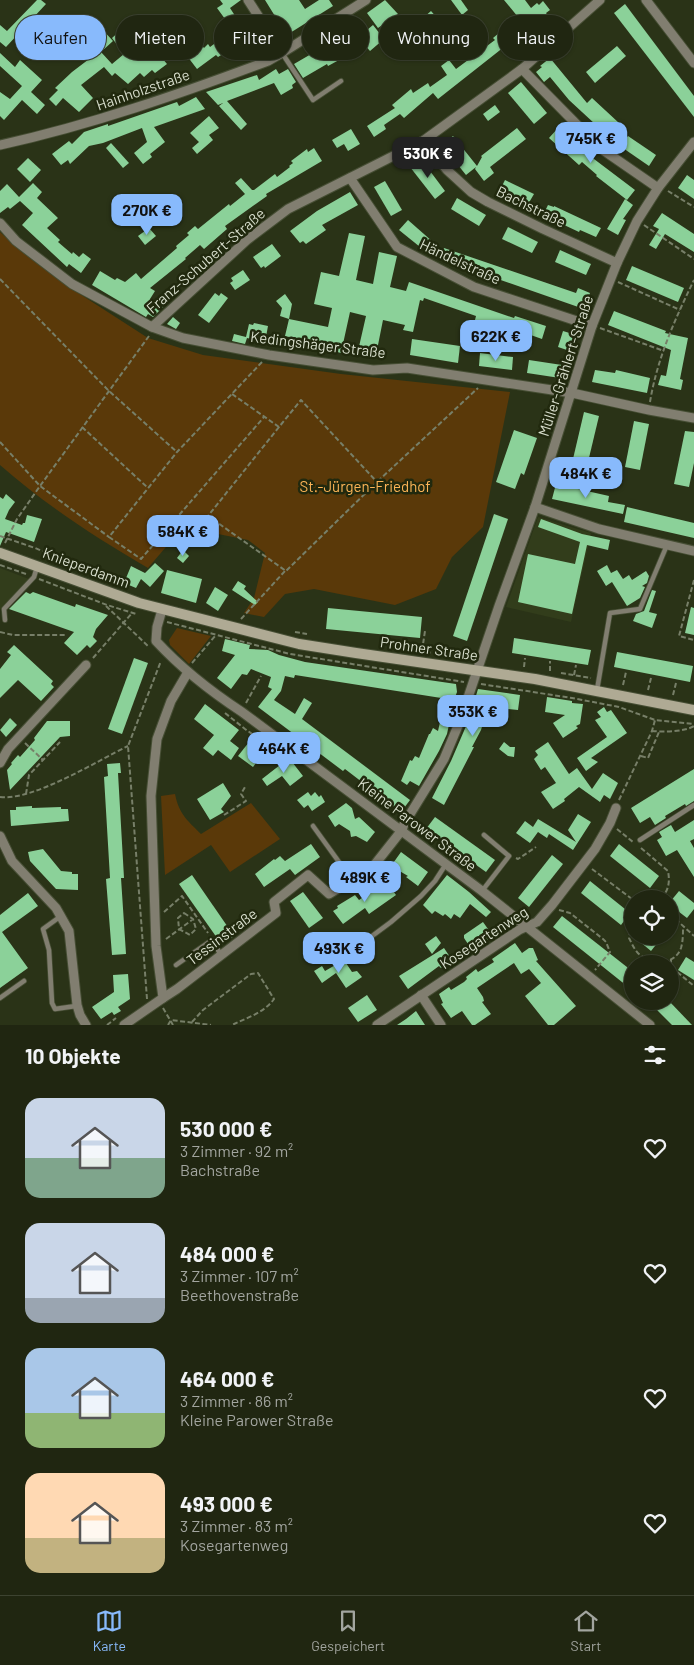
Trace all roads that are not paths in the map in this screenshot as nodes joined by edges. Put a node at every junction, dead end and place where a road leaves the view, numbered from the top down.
1 (248, 0) edge
2 (366, 0) edge
3 (600, 0) edge
4 (646, 0) edge
5 (258, 15) edge
6 (292, 47) edge
7 (266, 60) edge
8 (287, 60) edge
9 (694, 63) edge
10 (522, 69) junction
11 (341, 81) dead end
12 (423, 142) junction
13 (694, 142) edge
14 (0, 146) edge
15 (350, 178) junction
16 (659, 187) junction
17 (0, 223) edge
18 (616, 262) junction
19 (592, 326) junction
20 (152, 327) junction
21 (572, 393) junction
22 (694, 418) edge
23 (535, 507) junction
24 (667, 545) junction
25 (694, 551) edge
26 (0, 553) edge
27 (35, 572) junction
28 (160, 615) junction
29 (5, 620) dead end
30 (86, 665) road end
31 (476, 671) junction
32 (188, 672) junction
33 (597, 691) junction
34 (694, 710) edge
35 (0, 763) edge
36 (694, 805) edge
37 (616, 808) road end
38 (313, 826) dead end
39 (402, 830) junction
40 (484, 835) dead end
41 (0, 836) edge
42 (640, 840) dead end
43 (446, 864) junction
44 (352, 880) junction
45 (482, 891) junction
46 (61, 916) junction
47 (528, 927) junction
48 (221, 955) junction
49 (341, 956) dead end
50 (176, 965) dead end
51 (24, 981) dead end
52 (421, 995) junction
53 (0, 998) edge
54 (160, 1000) junction
55 (77, 1006) junction
56 (86, 1025) edge
57 (124, 1025) edge
58 (377, 1025) edge
59 (441, 1025) edge
60 (650, 1025) edge

1 - 5 street
2 - 6 street, Hainholzstraße
3 - 10 street, Franz-Schubert-Straße
4 - 9 street
7 - 14 street, Hainholzstraße
8 - 11 lane
10 - 12 street, Franz-Schubert-Straße
10 - 16 street
12 - 15 street, Franz-Schubert-Straße
12 - 18 street, Bachstraße
13 - 16 street, Müller-Grählert-Straße
15 - 19 street, Händelstraße
15 - 20 street, Franz-Schubert-Straße
16 - 18 street, Müller-Grählert-Straße
17 - 20 street, Kedingshäger Straße
18 - 19 street, Müller-Grählert-Straße
19 - 21 street, Müller-Grählert-Straße
20 - 21 street, Kedingshäger Straße
21 - 22 street, Kedingshäger Straße
21 - 23 street, Müller-Grählert-Straße
23 - 24 street
23 - 31 street, Müller-Grählert-Straße
24 - 25 street
24 - 33 lane
26 - 27 main road, Knieperdamm
27 - 28 main road, Knieperdamm
27 - 29 lane
28 - 31 main road, Prohner Straße
28 - 32 street, Kleine Parower Straße
30 - 35 street
31 - 33 main road, Prohner Straße
31 - 39 street, Tessinstraße
32 - 39 street, Kleine Parower Straße
32 - 54 street
33 - 34 main road, Prohner Straße
36 - 42 lane
37 - 47 street, Kosegartenweg
38 - 44 lane
39 - 43 street, Kleine Parower Straße
39 - 44 street, Tessinstraße
40 - 45 lane
41 - 46 street
43 - 45 street, Kleine Parower Straße
43 - 49 lane
44 - 48 street, Tessinstraße
45 - 47 street, Kleine Parower Straße
46 - 55 street
46 - 55 lane
47 - 52 street, Kosegartenweg
47 - 60 street, Kleine Parower Straße
48 - 50 lane
48 - 54 street, Tessinstraße
51 - 53 lane
52 - 58 street, Kosegartenweg
52 - 59 street
54 - 57 street, Tessinstraße
55 - 56 street

